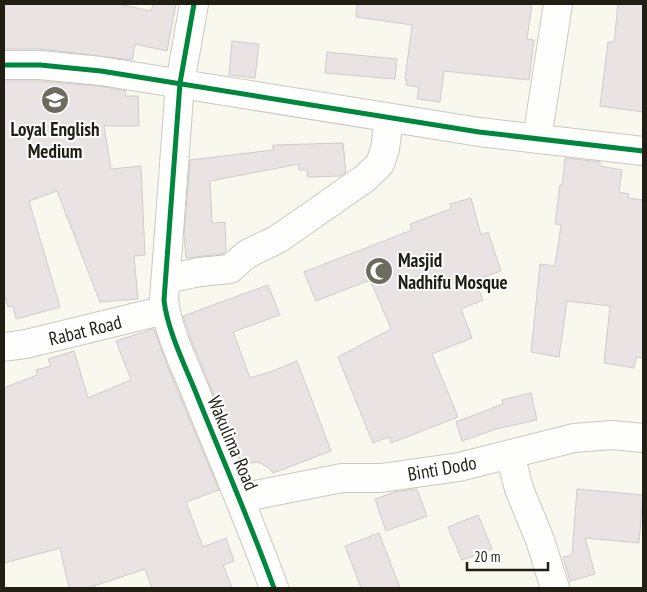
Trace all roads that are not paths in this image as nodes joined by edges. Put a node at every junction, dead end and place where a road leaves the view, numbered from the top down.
1 (194, 4) edge
2 (558, 4) edge
3 (4, 65) edge
4 (180, 83) junction
5 (390, 118) junction
6 (538, 139) junction
7 (643, 151) edge
8 (166, 279) junction
9 (165, 310) junction
10 (4, 347) edge
11 (643, 438) edge
12 (510, 454) junction
13 (240, 498) junction
14 (274, 588) edge
15 (555, 588) edge

1 - 4 street
2 - 6 street
3 - 4 street
4 - 5 street
4 - 8 street
5 - 6 street
5 - 8 street
6 - 7 street
8 - 9 street
9 - 10 street, Rabat Road
9 - 13 street, Wakulima Road
11 - 12 street, Binti Dodo
12 - 13 street, Binti Dodo
12 - 15 street
13 - 14 street, Wakulima Road

